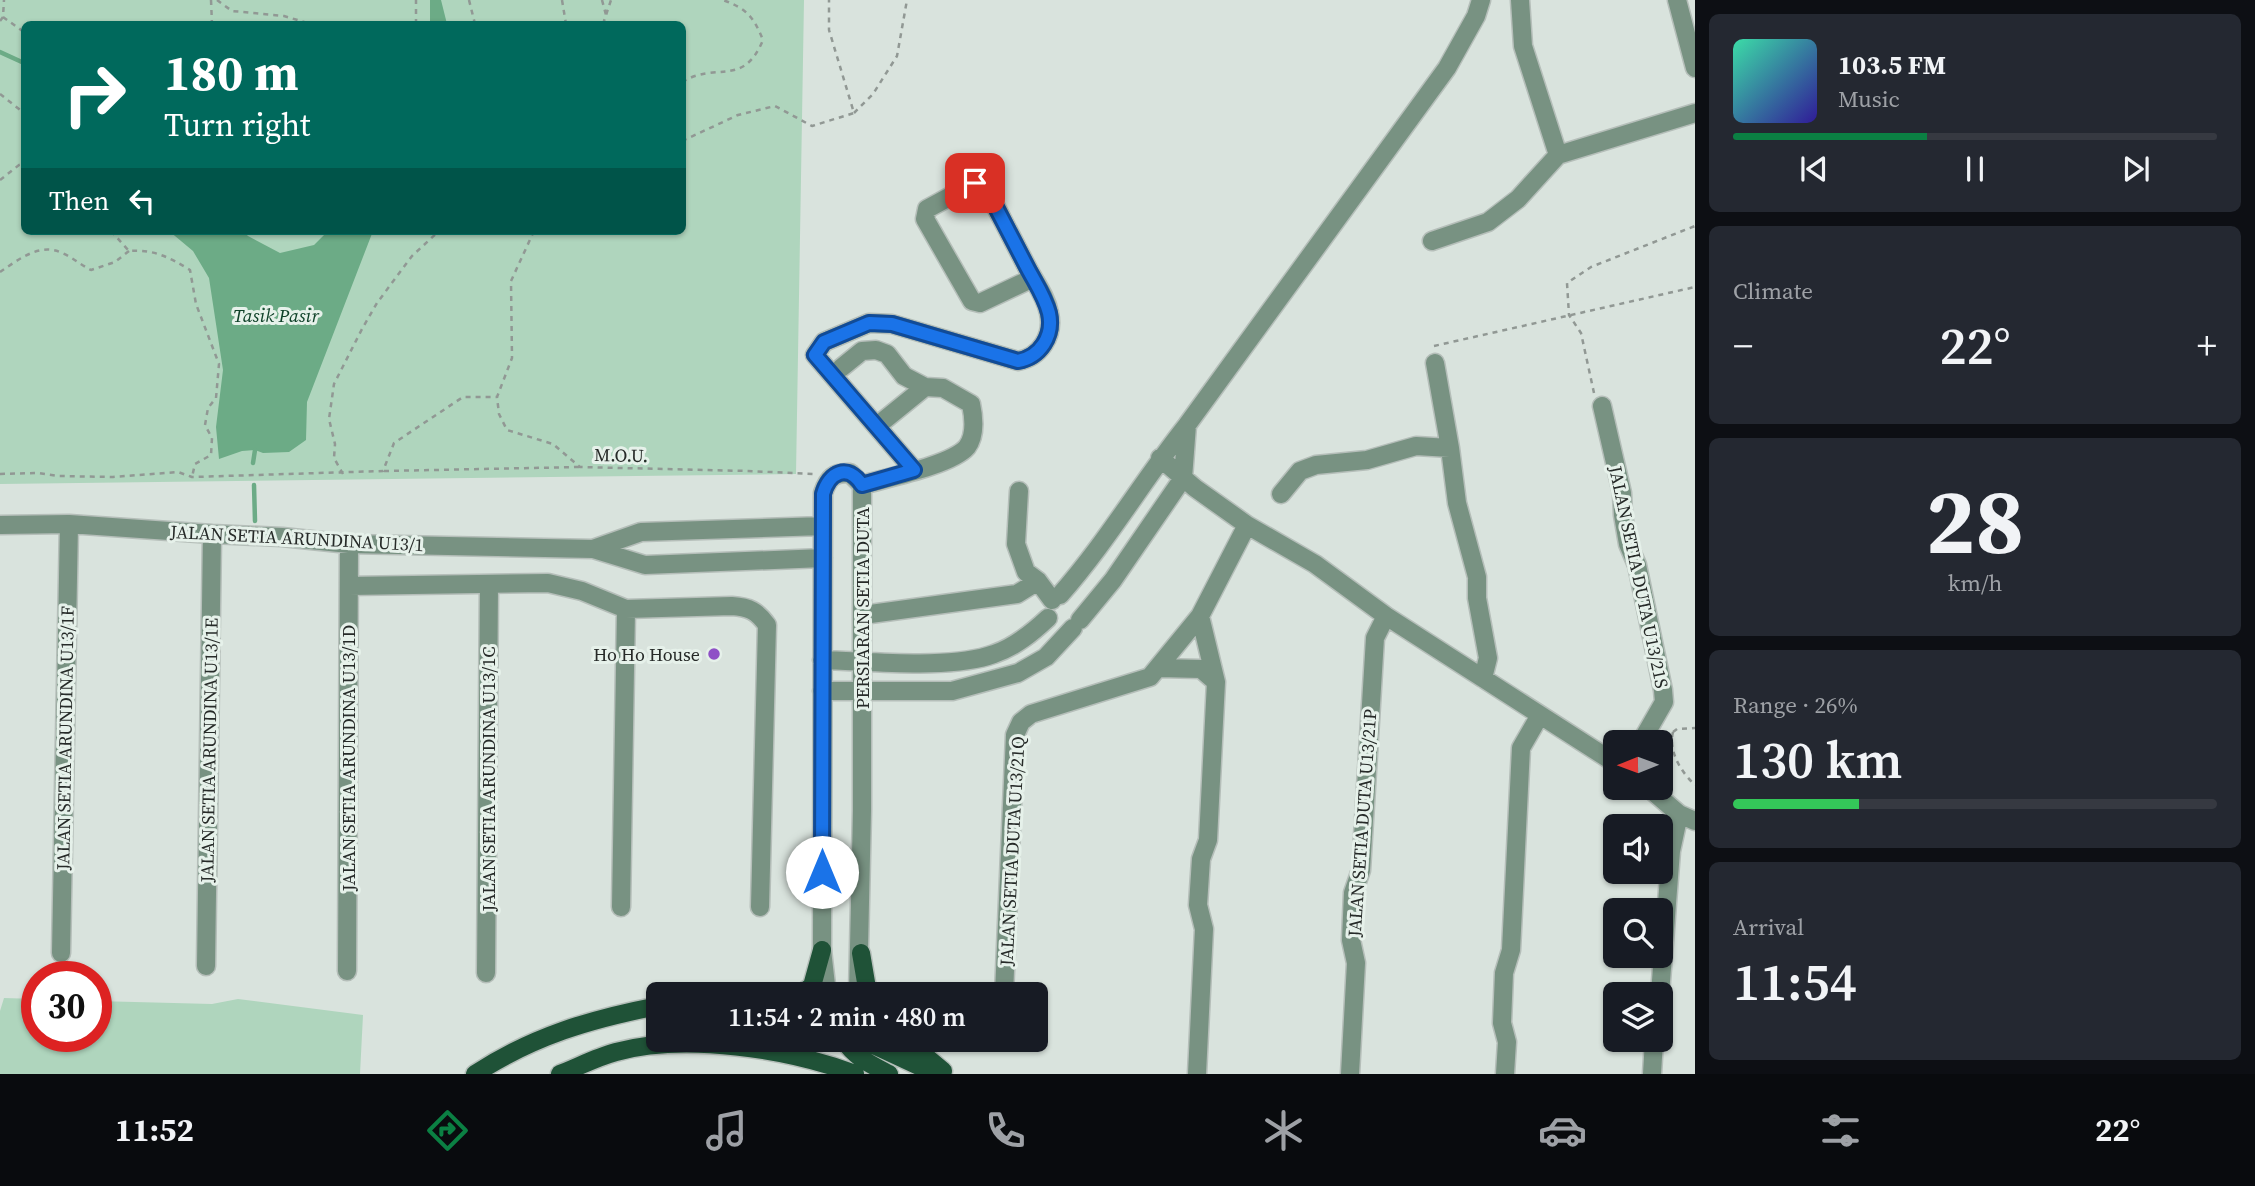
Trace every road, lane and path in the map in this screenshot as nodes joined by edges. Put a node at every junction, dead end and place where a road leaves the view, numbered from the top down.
1 (4, 0) edge
2 (211, 0) edge
3 (217, 0) edge
4 (416, 0) edge
5 (469, 0) edge
6 (562, 0) edge
7 (602, 0) edge
8 (611, 0) edge
9 (723, 0) edge
10 (829, 0) edge
11 (907, 0) edge
12 (1481, 0) edge
13 (1520, 0) edge
14 (1677, 0) edge
15 (606, 15) junction
16 (1, 19) edge
17 (212, 21) edge
18 (301, 21) edge
19 (416, 21) edge
20 (474, 21) edge
21 (566, 21) edge
22 (604, 21) edge
23 (21, 30) edge
24 (1695, 68) edge
25 (686, 80) edge
26 (0, 94) edge
27 (21, 111) edge
28 (854, 113) junction
29 (1695, 113) edge
30 (686, 139) edge
31 (1558, 155) junction
32 (21, 165) edge
33 (0, 180) edge
34 (1695, 226) edge
35 (115, 235) edge
36 (435, 235) edge
37 (532, 235) edge
38 (1432, 241) dead end
39 (129, 251) junction
40 (0, 272) edge
41 (1033, 278) junction
42 (1695, 287) edge
43 (1569, 315) junction
44 (1435, 363) joint
45 (841, 368) dead end
46 (925, 387) junction
47 (497, 397) junction
48 (1602, 406) joint
49 (1187, 425) junction
50 (877, 426) junction
51 (1450, 448) junction
52 (1160, 458) junction
53 (580, 467) junction
54 (914, 470) junction
55 (383, 471) junction
56 (815, 473) dead end
57 (0, 474) edge
58 (344, 474) junction
59 (192, 477) junction
60 (1183, 478) junction
61 (862, 485) junction
62 (1019, 491) dead end
63 (1281, 494) dead end
64 (69, 524) junction
65 (0, 525) edge
66 (1247, 525) junction
67 (823, 526) junction
68 (212, 534) junction
69 (349, 544) junction
70 (593, 549) junction
71 (823, 558) junction
72 (1038, 582) junction
73 (489, 585) junction
74 (349, 586) junction
75 (1056, 597) junction
76 (626, 609) junction
77 (863, 615) junction
78 (1200, 616) junction
79 (1386, 616) junction
80 (1048, 618) junction
81 (1076, 624) junction
82 (822, 660) junction
83 (863, 661) junction
84 (1159, 668) junction
85 (1483, 678) junction
86 (1216, 682) junction
87 (822, 691) junction
88 (863, 691) junction
89 (1540, 715) junction
90 (1695, 728) edge
91 (1648, 730) edge
92 (1603, 755) edge
93 (1695, 785) edge
94 (1664, 800) edge
95 (1687, 818) edge
96 (621, 907) dead end
97 (760, 907) dead end
98 (822, 950) junction
99 (61, 953) dead end
100 (861, 953) junction
101 (206, 966) dead end
102 (347, 971) dead end
103 (486, 973) dead end
104 (812, 982) edge
105 (826, 982) edge
106 (859, 982) edge
107 (866, 982) edge
108 (1005, 982) edge
109 (1661, 982) edge
110 (646, 1008) edge
111 (646, 1045) edge
112 (773, 1052) edge
113 (854, 1052) edge
114 (889, 1052) edge
115 (919, 1052) edge
116 (1653, 1052) edge
117 (475, 1074) edge
118 (560, 1074) edge
119 (855, 1074) edge
120 (889, 1074) edge
121 (936, 1074) edge
122 (945, 1074) edge
123 (1197, 1074) edge
124 (1350, 1074) edge
125 (1505, 1074) edge
126 (1652, 1074) edge

1 - 16 path
2 - 17 path
3 - 18 path
4 - 19 path
5 - 20 path
6 - 21 path
7 - 15 path
8 - 15 path
9 - 25 path
10 - 28 path
11 - 28 path
12 - 49 street
13 - 31 street
14 - 24 street
15 - 22 path
16 - 23 path
26 - 27 path
28 - 30 path
29 - 31 street
31 - 38 street
32 - 33 path
34 - 43 path
35 - 39 path
36 - 58 path
37 - 47 path
39 - 40 path
39 - 59 path
41 - 41 street
41 - 50 street
42 - 43 path
43 - 44 path
43 - 48 path
44 - 51 street
45 - 46 street
46 - 50 street
46 - 54 street
47 - 53 path, M.O.U.
47 - 55 path
48 - 91 street, JALAN SETIA DUTA U13/21S
49 - 52 street
49 - 60 street
50 - 54 street
51 - 63 street
51 - 85 street
52 - 60 street
52 - 75 street
53 - 55 path
53 - 56 path, M.O.U.
54 - 61 street
55 - 58 path
57 - 59 path
58 - 59 path
60 - 66 street
60 - 81 street
61 - 67 street, PERSIARAN SETIA DUTA
61 - 77 street, PERSIARAN SETIA DUTA
62 - 72 street
64 - 65 street, JALAN SETIA ARUNDINA U13/1
64 - 68 street, JALAN SETIA ARUNDINA U13/1
64 - 99 street, JALAN SETIA ARUNDINA U13/1F
66 - 78 street
66 - 79 street
67 - 70 street
67 - 71 street, PERSIARAN SETIA DUTA
68 - 69 street, JALAN SETIA ARUNDINA U13/1
68 - 101 street, JALAN SETIA ARUNDINA U13/1E
69 - 70 street, JALAN SETIA ARUNDINA U13/1
69 - 74 street, JALAN SETIA ARUNDINA U13/1D
70 - 71 street
71 - 82 street, PERSIARAN SETIA DUTA
72 - 75 street
72 - 77 street
73 - 74 street
73 - 76 street
73 - 103 street, JALAN SETIA ARUNDINA U13/1C
74 - 102 street, JALAN SETIA ARUNDINA U13/1D
75 - 80 street
75 - 81 street
76 - 96 street
76 - 97 street
77 - 83 street, PERSIARAN SETIA DUTA
78 - 84 street
78 - 86 street
79 - 85 street
79 - 124 street, JALAN SETIA DUTA U13/21P
80 - 81 street
80 - 83 street
81 - 88 street
82 - 83 street
82 - 87 street, PERSIARAN SETIA DUTA
83 - 88 street, PERSIARAN SETIA DUTA
84 - 86 street
84 - 108 street, JALAN SETIA DUTA U13/21Q
85 - 89 street
86 - 123 street
87 - 88 street
87 - 98 street, PERSIARAN SETIA DUTA
88 - 100 street, PERSIARAN SETIA DUTA
89 - 92 street
89 - 125 street
90 - 93 path
94 - 95 street
95 - 109 street
98 - 104 main road
98 - 105 street, PERSIARAN SETIA DUTA
100 - 106 street, PERSIARAN SETIA DUTA
100 - 107 main road
110 - 117 main road
111 - 118 main road
112 - 119 main road
113 - 120 main road
114 - 121 main road
115 - 122 main road
116 - 126 street

